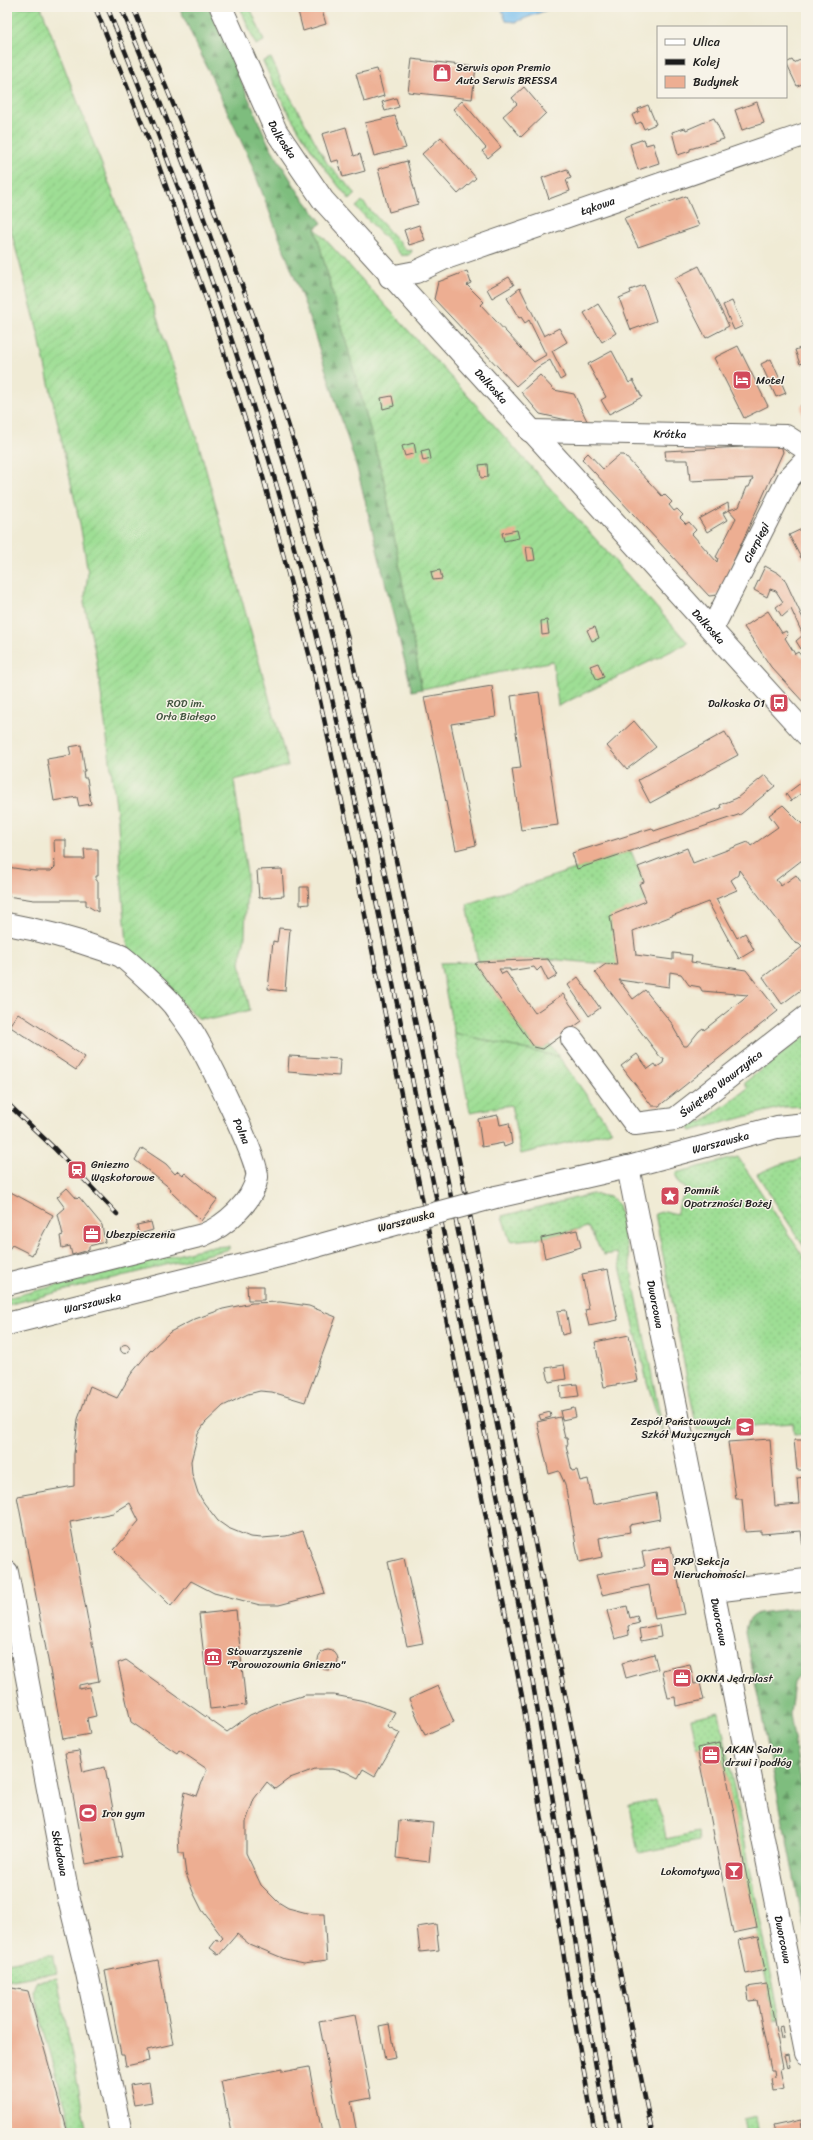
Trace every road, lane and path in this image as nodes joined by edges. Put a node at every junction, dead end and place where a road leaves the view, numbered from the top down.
1 (221, 7) edge
2 (806, 134) edge
3 (390, 277) junction
4 (530, 431) junction
5 (806, 449) edge
6 (806, 460) edge
7 (712, 629) junction
8 (806, 734) edge
9 (7, 924) edge
10 (806, 1017) edge
11 (572, 1039) dead end
12 (806, 1124) edge
13 (628, 1167) junction
14 (7, 1284) edge
15 (7, 1324) edge
16 (7, 1572) edge
17 (806, 1580) edge
18 (714, 1591) junction
19 (806, 2053) edge
20 (121, 2133) edge

1 - 3 street, Dalkoska
2 - 3 street, Łąkowa
3 - 4 street, Dalkoska
4 - 5 street, Krótka
4 - 7 street, Dalkoska
6 - 7 street, Cierpięgi
7 - 8 street, Dalkoska
9 - 14 street, Polna
10 - 11 street, Świętego Wawrzyńca
12 - 13 street, Warszawska
13 - 15 street, Warszawska, bridge
13 - 18 street, Dworcowa
16 - 20 street, Składowa
17 - 18 street
18 - 19 street, Dworcowa

